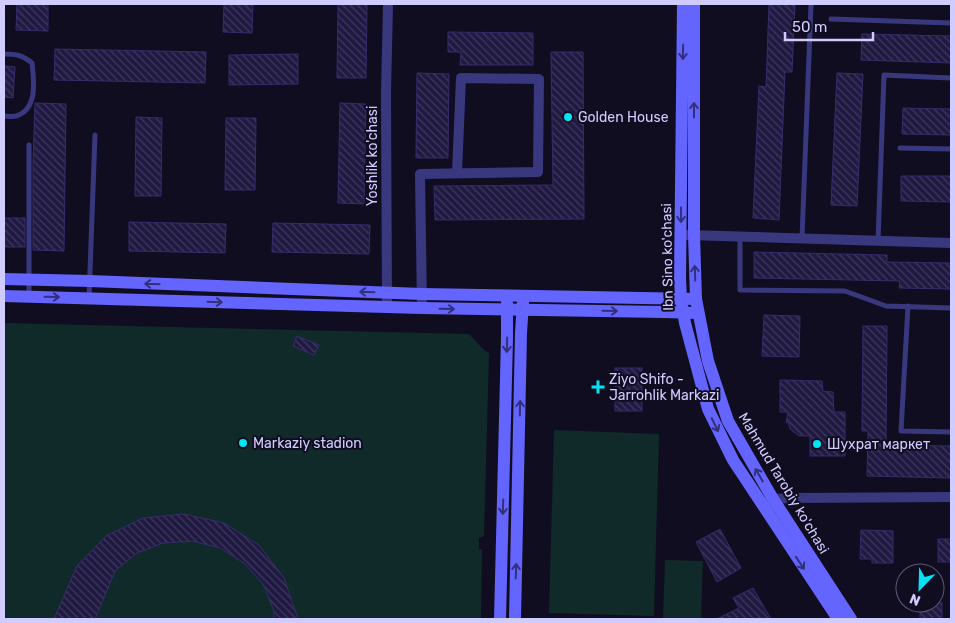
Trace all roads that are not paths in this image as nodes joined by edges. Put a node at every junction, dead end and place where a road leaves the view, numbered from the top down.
1 (388, 4) edge
2 (683, 4) edge
3 (694, 4) edge
4 (810, 4) edge
5 (831, 19) dead end
6 (951, 23) edge
7 (4, 54) edge
8 (951, 78) edge
9 (4, 116) edge
10 (95, 135) dead end
11 (30, 146) dead end
12 (900, 148) dead end
13 (951, 149) edge
14 (457, 173) junction
15 (687, 235) junction
16 (740, 237) junction
17 (802, 238) junction
18 (878, 241) junction
19 (951, 243) edge
20 (4, 279) edge
21 (30, 280) junction
22 (90, 281) junction
23 (387, 292) junction
24 (422, 294) junction
25 (4, 296) edge
26 (507, 296) junction
27 (524, 296) junction
28 (29, 297) junction
29 (89, 298) junction
30 (681, 299) junction
31 (696, 299) junction
32 (908, 306) junction
33 (387, 307) junction
34 (422, 308) junction
35 (951, 308) edge
36 (507, 310) junction
37 (523, 310) junction
38 (683, 313) junction
39 (698, 313) junction
40 (951, 432) edge
41 (951, 497) edge
42 (768, 502) junction
43 (502, 542) junction
44 (517, 542) junction
45 (500, 619) edge
46 (515, 619) edge
47 (837, 619) edge
48 (851, 619) edge

1 - 23 street, Yoshlik ko'chasi
2 -> 15 street, Ibn Sino ko'chasi
15 -> 3 street, Mahmud Tarobiy ko'chasi
4 - 17 lane
5 - 6 lane
7 - 9 lane
8 - 18 lane
10 - 22 lane
11 - 21 lane
12 - 13 lane
14 - 14 street
14 - 24 street
15 - 16 street
15 - 30 street, Ibn Sino ko'chasi
31 -> 15 street, Mahmud Tarobiy ko'chasi
16 - 17 street
16 - 32 lane
17 - 18 street
18 - 19 street
20 - 21 street
21 - 22 street
21 - 28 lane
23 -> 22 street
22 - 29 lane
23 - 24 street
23 - 33 street, Yoshlik ko'chasi
24 - 26 street
24 - 34 street
25 - 28 street
26 - 27 street
26 - 36 street
27 - 30 street
27 - 37 street
28 -> 29 street
29 -> 33 street
30 - 31 street
30 - 38 street, Ibn Sino ko'chasi
31 - 39 street, Mahmud Tarobiy ko'chasi
32 - 35 lane
32 - 40 lane
33 - 34 street
34 -> 36 street
36 - 37 street
36 -> 43 street
37 -> 38 street
44 -> 37 street
38 - 39 street
38 -> 42 street, Ibn Sino ko'chasi
42 -> 39 street, Mahmud Tarobiy ko'chasi
41 - 42 street
42 -> 47 street, Ibn Sino ko'chasi
42 - 48 street, Mahmud Tarobiy ko'chasi
43 - 44 street
43 - 45 street
46 -> 44 street

